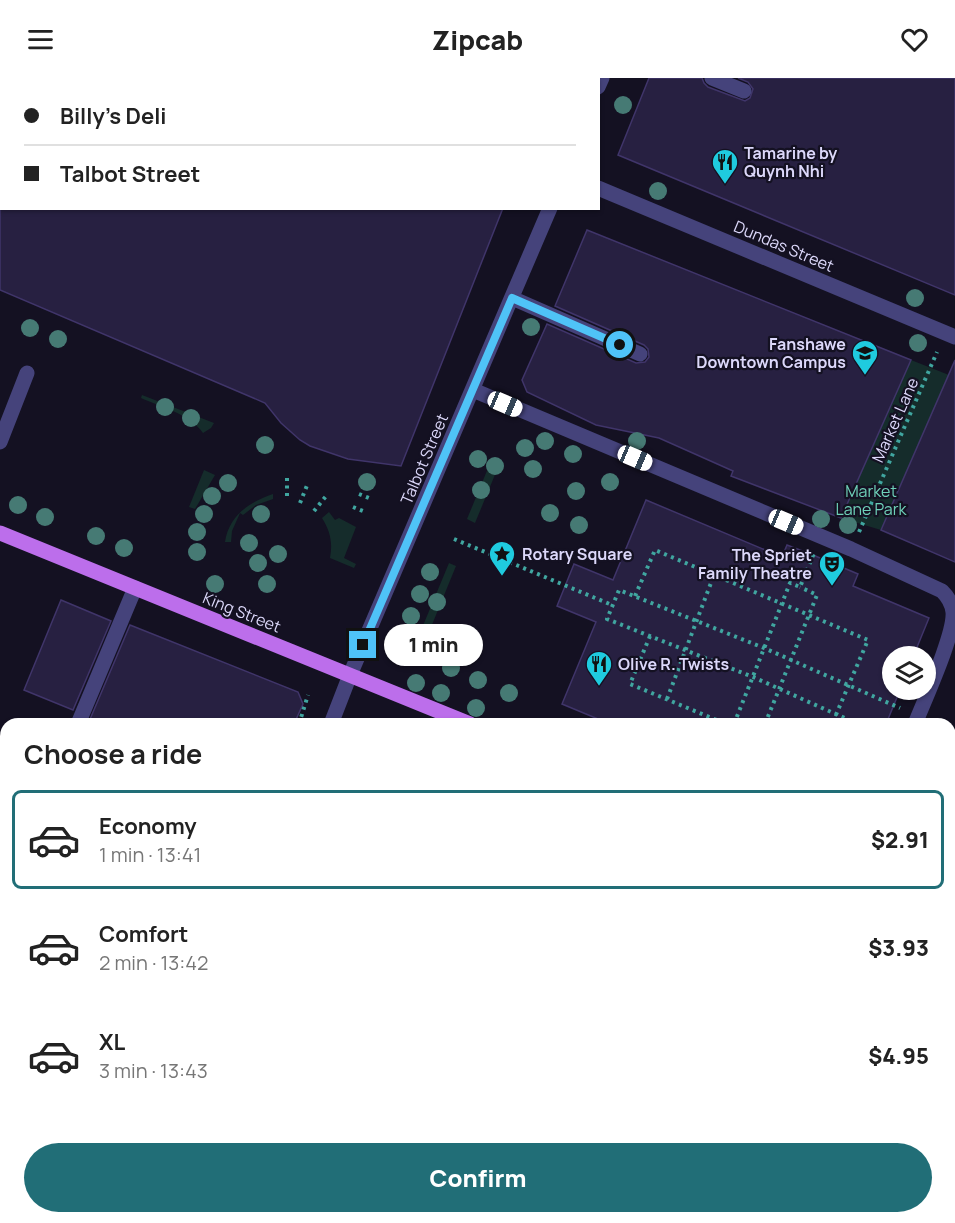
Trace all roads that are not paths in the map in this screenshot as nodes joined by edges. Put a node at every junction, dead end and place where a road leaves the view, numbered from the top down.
1 (712, 78) edge
2 (744, 91) dead end
3 (600, 189) edge
4 (549, 210) edge
5 (512, 298) junction
6 (950, 335) edge
7 (640, 354) dead end
8 (27, 373) dead end
9 (473, 390) junction
10 (0, 442) edge
11 (0, 533) edge
12 (135, 588) junction
13 (350, 675) junction
14 (81, 718) edge
15 (333, 718) edge
16 (455, 718) edge
17 (917, 718) edge

1 - 2 street
3 - 6 street, Dundas Street
4 - 5 street, Talbot Street
5 - 7 street
5 - 9 street, Talbot Street
8 - 10 street
9 - 13 street, Talbot Street
9 - 17 street
11 - 12 main road, King Street
12 - 13 main road, King Street
12 - 14 street
13 - 15 street, Talbot Street
13 - 16 main road, King Street

